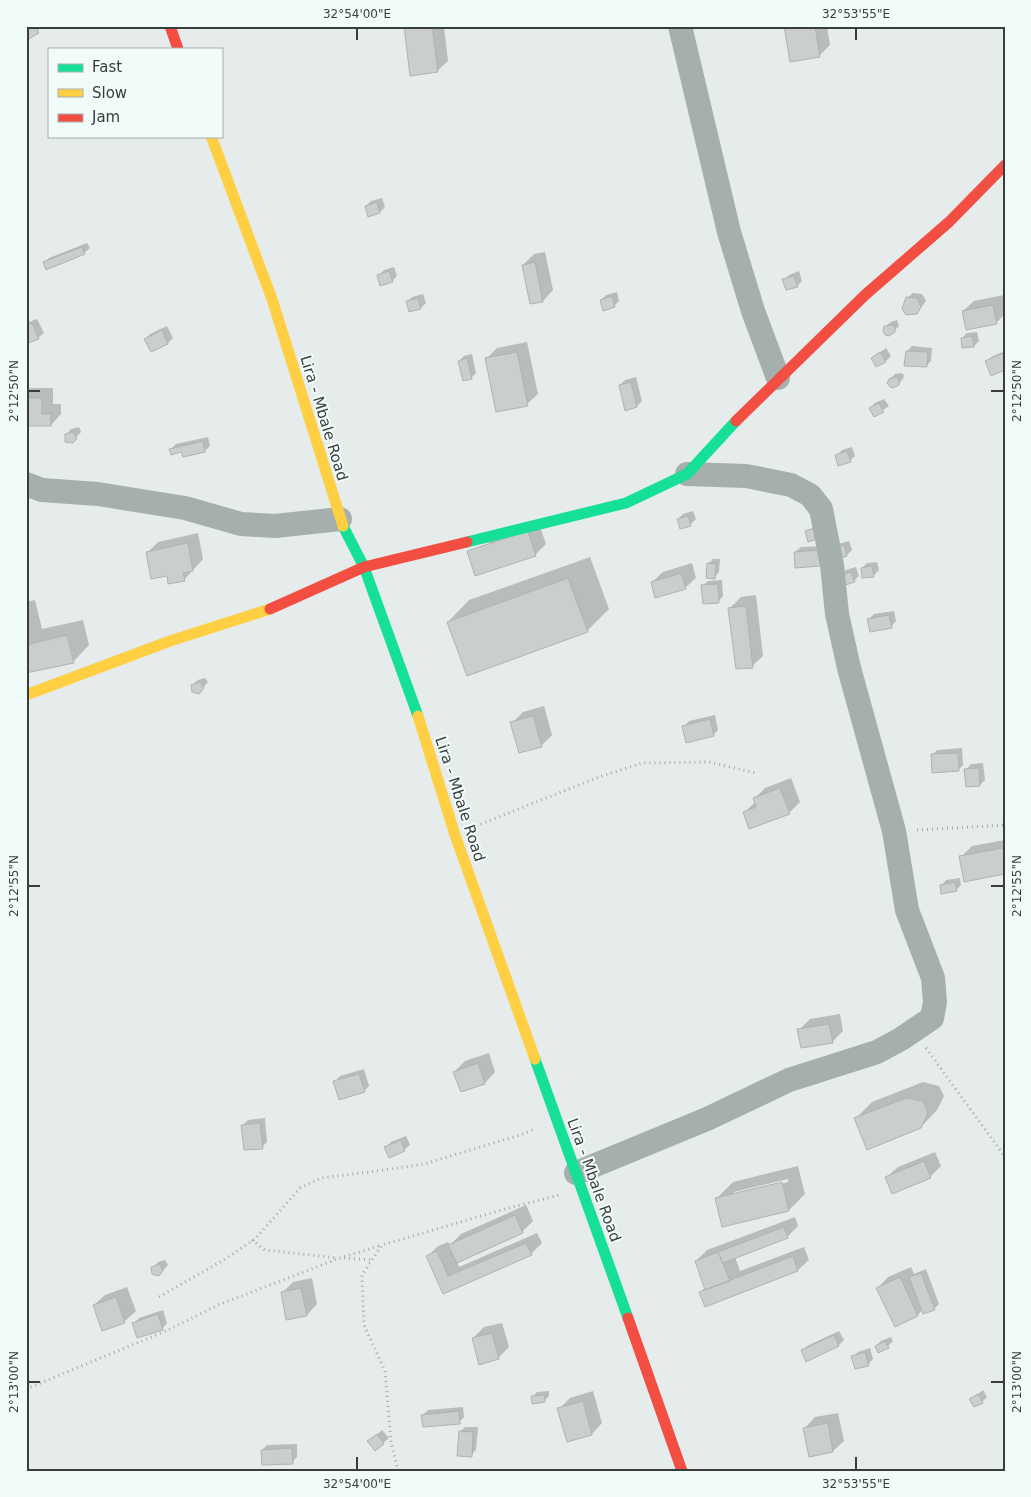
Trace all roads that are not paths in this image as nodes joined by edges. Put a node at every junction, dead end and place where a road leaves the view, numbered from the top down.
1 (170, 26) edge
2 (680, 26) edge
3 (178, 48) edge
4 (212, 138) edge
5 (1005, 164) edge
6 (778, 378) junction
7 (687, 474) junction
8 (26, 484) edge
9 (340, 519) junction
10 (364, 567) junction
11 (26, 695) edge
12 (579, 1181) junction
13 (682, 1471) edge

1 - 3 main road
2 - 6 street
4 - 9 main road, Lira - Mbale Road
5 - 6 main road
6 - 7 main road
7 - 10 main road
7 - 12 street
8 - 9 street
9 - 10 main road, Lira - Mbale Road
10 - 11 main road
10 - 12 main road, Lira - Mbale Road
12 - 13 main road, Lira - Mbale Road

